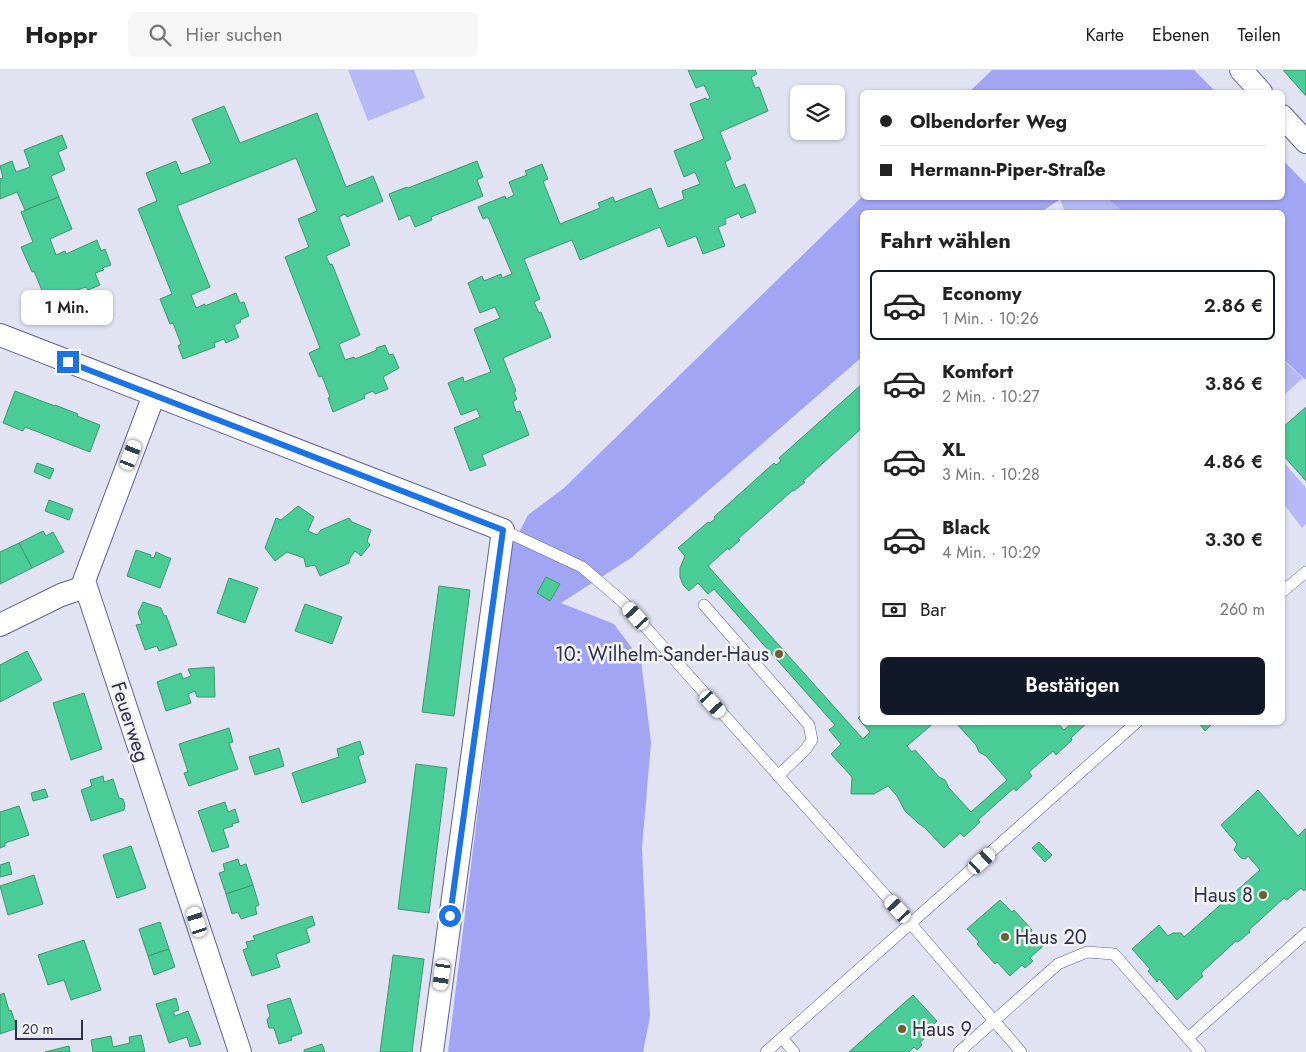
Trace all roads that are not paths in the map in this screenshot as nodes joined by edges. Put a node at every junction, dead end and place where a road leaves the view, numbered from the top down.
1 (1241, 70) edge
2 (1260, 90) edge
3 (1285, 119) edge
4 (1306, 142) edge
5 (0, 335) edge
6 (154, 395) junction
7 (503, 530) junction
8 (1306, 572) edge
9 (85, 587) junction
10 (1285, 590) edge
11 (704, 605) dead end
12 (0, 625) edge
13 (1134, 725) edge
14 (778, 776) junction
15 (911, 924) junction
16 (1306, 933) edge
17 (994, 1022) junction
18 (782, 1038) junction
19 (1188, 1038) junction
20 (240, 1052) edge
21 (432, 1052) edge
22 (766, 1052) edge
23 (794, 1052) edge
24 (959, 1052) edge
25 (1021, 1052) edge
26 (1200, 1052) edge

1 - 2 street
3 - 4 street
5 - 6 street
6 - 7 street
6 - 9 street
7 - 14 lane
7 - 21 street
8 - 10 lane
9 - 12 street
9 - 20 street, Feuerweg
11 - 14 lane
13 - 15 lane
14 - 15 lane
15 - 17 lane
15 - 18 lane
16 - 19 lane
17 - 19 lane
17 - 24 lane
17 - 25 lane
18 - 22 lane
18 - 23 lane
19 - 26 lane

